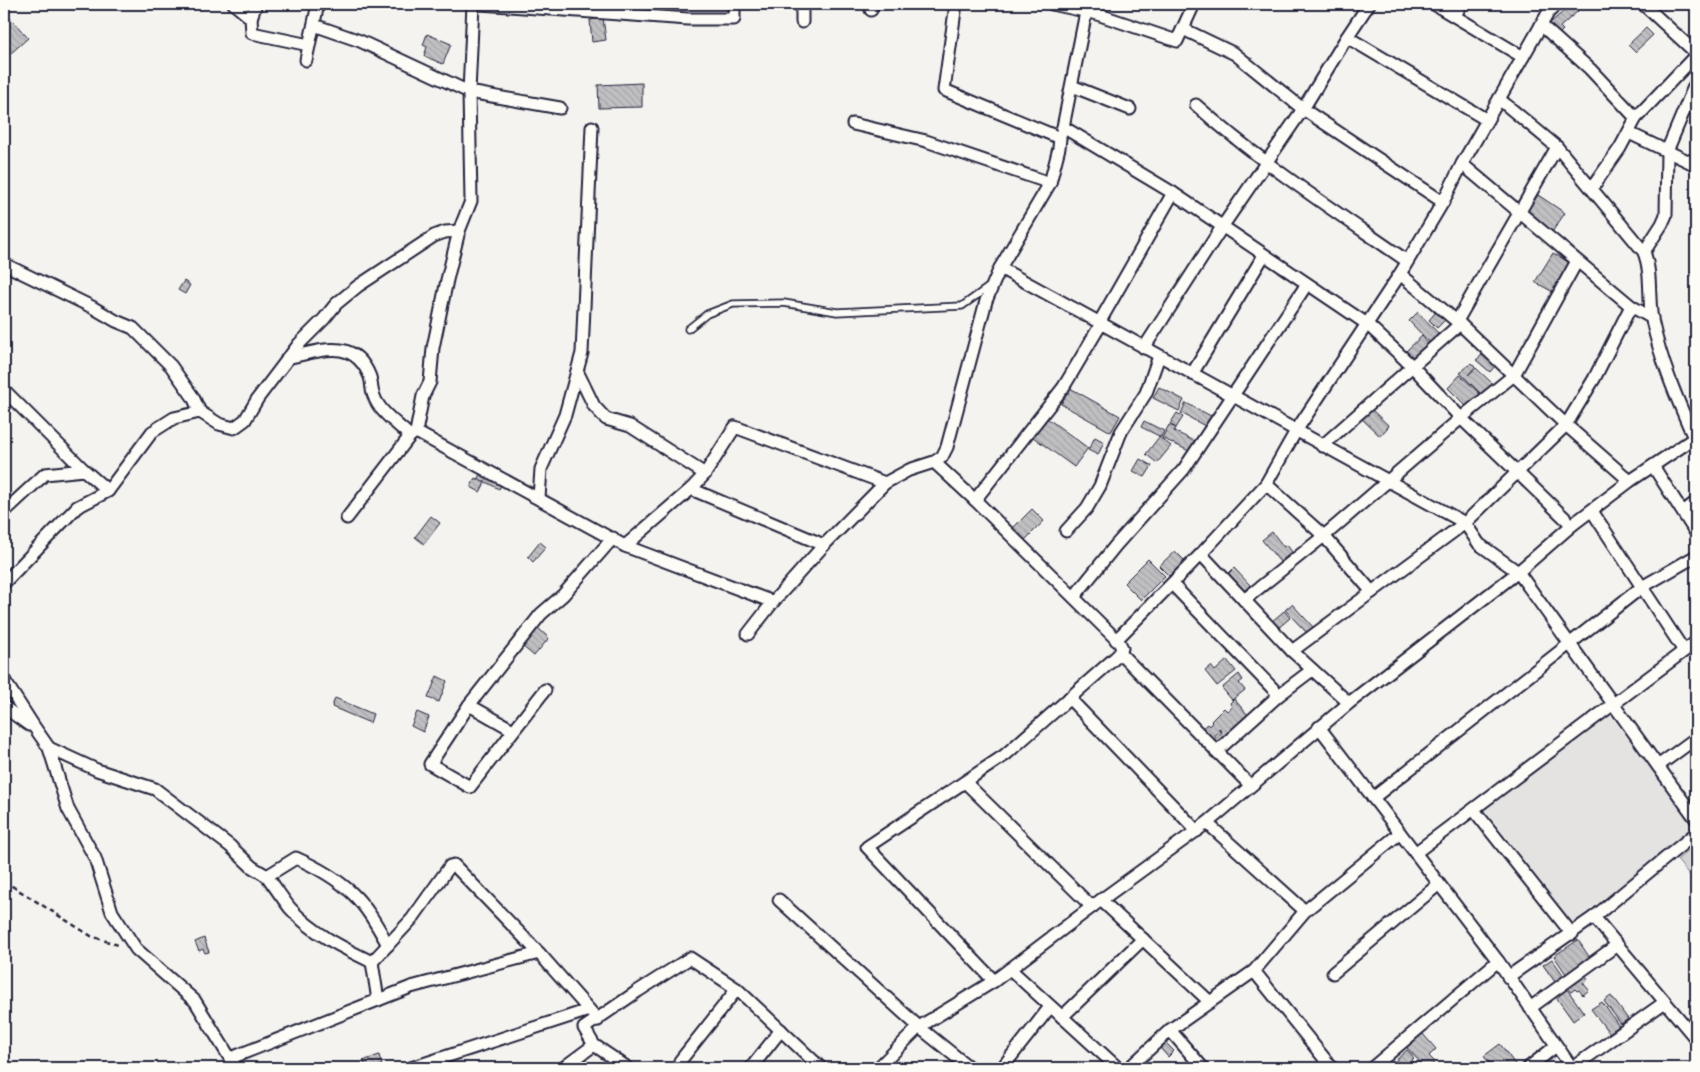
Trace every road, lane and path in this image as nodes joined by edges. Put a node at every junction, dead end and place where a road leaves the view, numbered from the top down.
1 (234, 4) edge
2 (256, 4) edge
3 (318, 4) edge
4 (473, 4) edge
5 (480, 4) edge
6 (661, 4) edge
7 (734, 4) edge
8 (802, 4) edge
9 (956, 4) edge
10 (1053, 4) edge
11 (1194, 4) edge
12 (1369, 4) edge
13 (1434, 4) edge
14 (1462, 4) edge
15 (1557, 4) edge
16 (1643, 4) edge
17 (585, 7) edge
18 (1093, 9) edge
19 (1545, 9) edge
20 (660, 16) junction
21 (1455, 16) junction
22 (252, 18) junction
23 (802, 22) dead end
24 (314, 25) junction
25 (1541, 25) junction
26 (1183, 29) junction
27 (1347, 37) junction
28 (309, 45) junction
29 (1696, 54) edge
30 (1523, 57) junction
31 (306, 60) dead end
32 (1696, 83) edge
33 (1072, 86) junction
34 (470, 92) junction
35 (1499, 99) junction
36 (1196, 105) dead end
37 (560, 108) dead end
38 (1130, 109) dead end
39 (1303, 109) junction
40 (1636, 118) junction
41 (1487, 120) junction
42 (853, 124) dead end
43 (1063, 126) junction
44 (592, 127) dead end
45 (1628, 133) junction
46 (1060, 138) junction
47 (1557, 147) junction
48 (1667, 151) junction
49 (1266, 162) junction
50 (1462, 164) junction
51 (1696, 165) edge
52 (1050, 183) junction
53 (1592, 188) junction
54 (1173, 194) junction
55 (1443, 202) junction
56 (1519, 213) junction
57 (1222, 227) junction
58 (459, 231) junction
59 (1644, 252) junction
60 (1264, 255) junction
61 (1407, 261) junction
62 (1577, 261) junction
63 (4, 264) edge
64 (1000, 268) junction
65 (1400, 274) junction
66 (993, 284) junction
67 (1307, 284) junction
68 (1631, 306) junction
69 (1652, 318) junction
70 (1100, 323) junction
71 (1459, 323) junction
72 (1367, 324) junction
73 (688, 328) dead end
74 (1144, 348) junction
75 (1159, 356) junction
76 (287, 358) junction
77 (1412, 366) junction
78 (577, 371) junction
79 (1192, 374) junction
80 (1514, 375) junction
81 (4, 390) edge
82 (1232, 396) junction
83 (200, 412) junction
84 (1461, 418) junction
85 (1566, 425) junction
86 (1296, 431) junction
87 (413, 434) junction
88 (1695, 438) edge
89 (1322, 446) junction
90 (934, 462) junction
91 (1654, 466) junction
92 (84, 470) junction
93 (1518, 471) junction
94 (705, 474) junction
95 (1386, 481) junction
96 (1630, 481) junction
97 (886, 483) junction
98 (1266, 484) junction
99 (691, 489) junction
100 (108, 491) junction
101 (540, 498) junction
102 (975, 500) junction
103 (1696, 502) edge
104 (1592, 511) junction
105 (4, 512) edge
106 (1683, 512) junction
107 (347, 518) dead end
108 (1464, 523) junction
109 (1572, 525) junction
110 (1066, 531) dead end
111 (1696, 533) edge
112 (1324, 536) junction
113 (613, 538) junction
114 (824, 545) junction
115 (626, 546) junction
116 (1201, 554) junction
117 (1696, 556) edge
118 (1518, 572) junction
119 (4, 583) edge
120 (1172, 584) junction
121 (1642, 587) junction
122 (1372, 592) junction
123 (1074, 597) junction
124 (1244, 600) junction
125 (773, 602) junction
126 (748, 634) dead end
127 (1116, 640) junction
128 (1696, 642) edge
129 (1570, 644) junction
130 (1684, 651) junction
131 (1292, 652) junction
132 (1120, 653) junction
133 (1312, 670) junction
134 (4, 680) edge
135 (545, 690) dead end
136 (1279, 694) junction
137 (1069, 698) junction
138 (1348, 703) junction
139 (1613, 704) junction
140 (469, 705) junction
141 (4, 707) edge
142 (1319, 727) junction
143 (35, 728) junction
144 (513, 730) junction
145 (1696, 738) edge
146 (50, 748) junction
147 (1216, 752) junction
148 (1658, 766) junction
149 (965, 782) junction
150 (1250, 785) junction
151 (1373, 798) junction
152 (1474, 810) junction
153 (1696, 819) edge
154 (1208, 823) junction
155 (1197, 831) junction
156 (1696, 833) edge
157 (1400, 834) junction
158 (1416, 853) junction
159 (267, 876) junction
160 (4, 881) edge
161 (1439, 884) junction
162 (779, 900) dead end
163 (1096, 904) junction
164 (1305, 911) junction
165 (1594, 917) junction
166 (1572, 934) junction
167 (1143, 939) junction
168 (388, 945) junction
169 (1617, 945) junction
170 (136, 949) junction
171 (538, 953) junction
172 (1498, 961) junction
173 (372, 962) junction
174 (1010, 969) junction
175 (1254, 971) junction
176 (1333, 972) dead end
177 (1508, 977) junction
178 (994, 982) junction
179 (737, 989) junction
180 (378, 1000) junction
181 (1210, 1002) junction
182 (1665, 1002) junction
183 (1050, 1007) junction
184 (1530, 1008) junction
185 (589, 1010) junction
186 (1062, 1017) junction
187 (598, 1020) junction
188 (919, 1027) junction
189 (781, 1030) junction
190 (1170, 1030) junction
191 (1696, 1039) edge
192 (594, 1044) junction
193 (1556, 1046) junction
194 (680, 1061) dead end
195 (232, 1065) edge
196 (410, 1068) edge
197 (563, 1068) edge
198 (628, 1068) edge
199 (751, 1068) edge
200 (821, 1068) edge
201 (878, 1068) edge
202 (970, 1068) edge
203 (1002, 1068) edge
204 (1118, 1068) edge
205 (1129, 1068) edge
206 (1203, 1068) edge
207 (1332, 1068) edge
208 (1372, 1068) edge
209 (1528, 1068) edge
210 (1572, 1068) edge

1 - 22 street
2 - 22 street
3 - 24 street
4 - 34 street
5 - 17 street
6 - 20 street
7 - 20 street
8 - 23 street
9 - 46 street
10 - 18 street
11 - 26 street
12 - 27 street
13 - 21 street
14 - 21 street
15 - 19 street
16 - 29 street
17 - 20 street
18 - 26 street
18 - 33 street
19 - 25 street
21 - 30 street
22 - 28 street
24 - 28 street
24 - 34 street
25 - 30 street
25 - 40 street
26 - 39 street
27 - 39 street
27 - 41 street
28 - 31 street
29 - 40 street
30 - 35 street
32 - 48 street
33 - 38 street
33 - 43 street
34 - 37 street
34 - 58 street
35 - 41 street
35 - 47 street
36 - 49 street
39 - 49 street
39 - 55 street
40 - 45 street
41 - 50 street
42 - 52 street
43 - 46 street
43 - 54 street
44 - 78 street
45 - 48 street
45 - 53 street
46 - 52 street
47 - 53 street
47 - 56 street
48 - 51 street
48 - 59 street
49 - 57 street
49 - 61 street
50 - 55 street
50 - 56 street
52 - 64 street
53 - 59 street
54 - 57 street
54 - 70 street
55 - 61 street
56 - 62 street
56 - 71 street
57 - 60 street
57 - 74 street
58 - 76 street
58 - 87 street
59 - 69 street
60 - 67 street
60 - 79 street
61 - 65 street
62 - 68 street
62 - 80 street
63 - 83 street
64 - 66 street
64 - 70 street
65 - 71 street
65 - 72 street
66 - 73 lane
66 - 90 street
67 - 72 street
67 - 82 street
68 - 69 street
68 - 85 street
69 - 88 street
70 - 74 street
70 - 102 street
71 - 77 street
71 - 80 street
72 - 77 street
72 - 86 street
74 - 75 street
75 - 79 street
75 - 110 street
76 - 83 street
76 - 87 street
77 - 84 street
77 - 89 street
78 - 94 street
78 - 101 street
79 - 82 street
80 - 84 street
80 - 85 street
81 - 92 street
82 - 86 street
82 - 123 street
83 - 100 street
84 - 93 street
84 - 95 street
85 - 93 street
85 - 96 street
86 - 89 street
86 - 98 street
87 - 101 street
87 - 107 street
88 - 91 street
89 - 95 street
90 - 97 street
90 - 102 street
91 - 96 street
91 - 106 street
92 - 100 street
92 - 105 street
93 - 108 street
93 - 109 street
94 - 97 street
94 - 99 street
95 - 108 street
95 - 112 street
96 - 104 street
97 - 114 street
98 - 112 street
98 - 116 street
99 - 114 street
99 - 115 street
100 - 119 street
101 - 113 street
102 - 123 street
103 - 106 street
104 - 109 street
104 - 121 street
106 - 111 street
108 - 118 street
108 - 122 street
109 - 118 street
112 - 122 street
112 - 124 street
113 - 115 street
113 - 140 street
114 - 125 street
115 - 125 street
116 - 120 street
116 - 124 street
117 - 121 street
118 - 129 street
118 - 138 street
120 - 127 street
120 - 136 street
121 - 129 street
121 - 130 street
122 - 131 street
123 - 127 street
124 - 131 street
125 - 126 street
127 - 132 street
128 - 130 street
129 - 139 street
129 - 151 street
130 - 139 street
131 - 133 street
132 - 137 street
132 - 147 street
133 - 136 street
133 - 138 street
134 - 143 street
135 - 144 street
136 - 147 street
137 - 149 street
137 - 155 street
138 - 142 street
139 - 148 street
139 - 152 street
140 - 144 street
140 - 144 street
141 - 143 street
142 - 150 street
142 - 151 street
143 - 146 street
145 - 148 street
146 - 159 street
146 - 170 street
147 - 150 street
148 - 153 street
149 - 163 street
149 - 178 street
150 - 154 street
151 - 157 street
152 - 158 street
152 - 166 street
154 - 155 street
154 - 164 street
155 - 163 street
156 - 165 street
157 - 158 street
157 - 164 street
158 - 161 street
159 - 168 street
159 - 173 street
160 - 170 path
161 - 172 street
161 - 176 street
162 - 188 street
163 - 167 street
163 - 174 street
164 - 175 street
165 - 166 street
165 - 169 street
166 - 177 street
167 - 181 street
167 - 186 street
168 - 171 street
168 - 173 street
169 - 182 street
169 - 184 street
170 - 195 street
171 - 180 street
171 - 185 street
172 - 177 street
172 - 208 street
173 - 180 street
174 - 178 street
174 - 183 street
175 - 181 street
175 - 207 street
177 - 184 street
178 - 188 street
179 - 187 street
179 - 189 street
179 - 194 street
180 - 195 street
181 - 190 street
182 - 191 street
182 - 210 street
183 - 186 street
183 - 203 street
184 - 193 street
185 - 187 street
185 - 196 street
186 - 204 street
187 - 192 street
188 - 201 street
188 - 202 street
189 - 199 street
189 - 200 street
190 - 205 street
190 - 206 street
192 - 197 street
192 - 198 street
193 - 209 street
193 - 210 street

